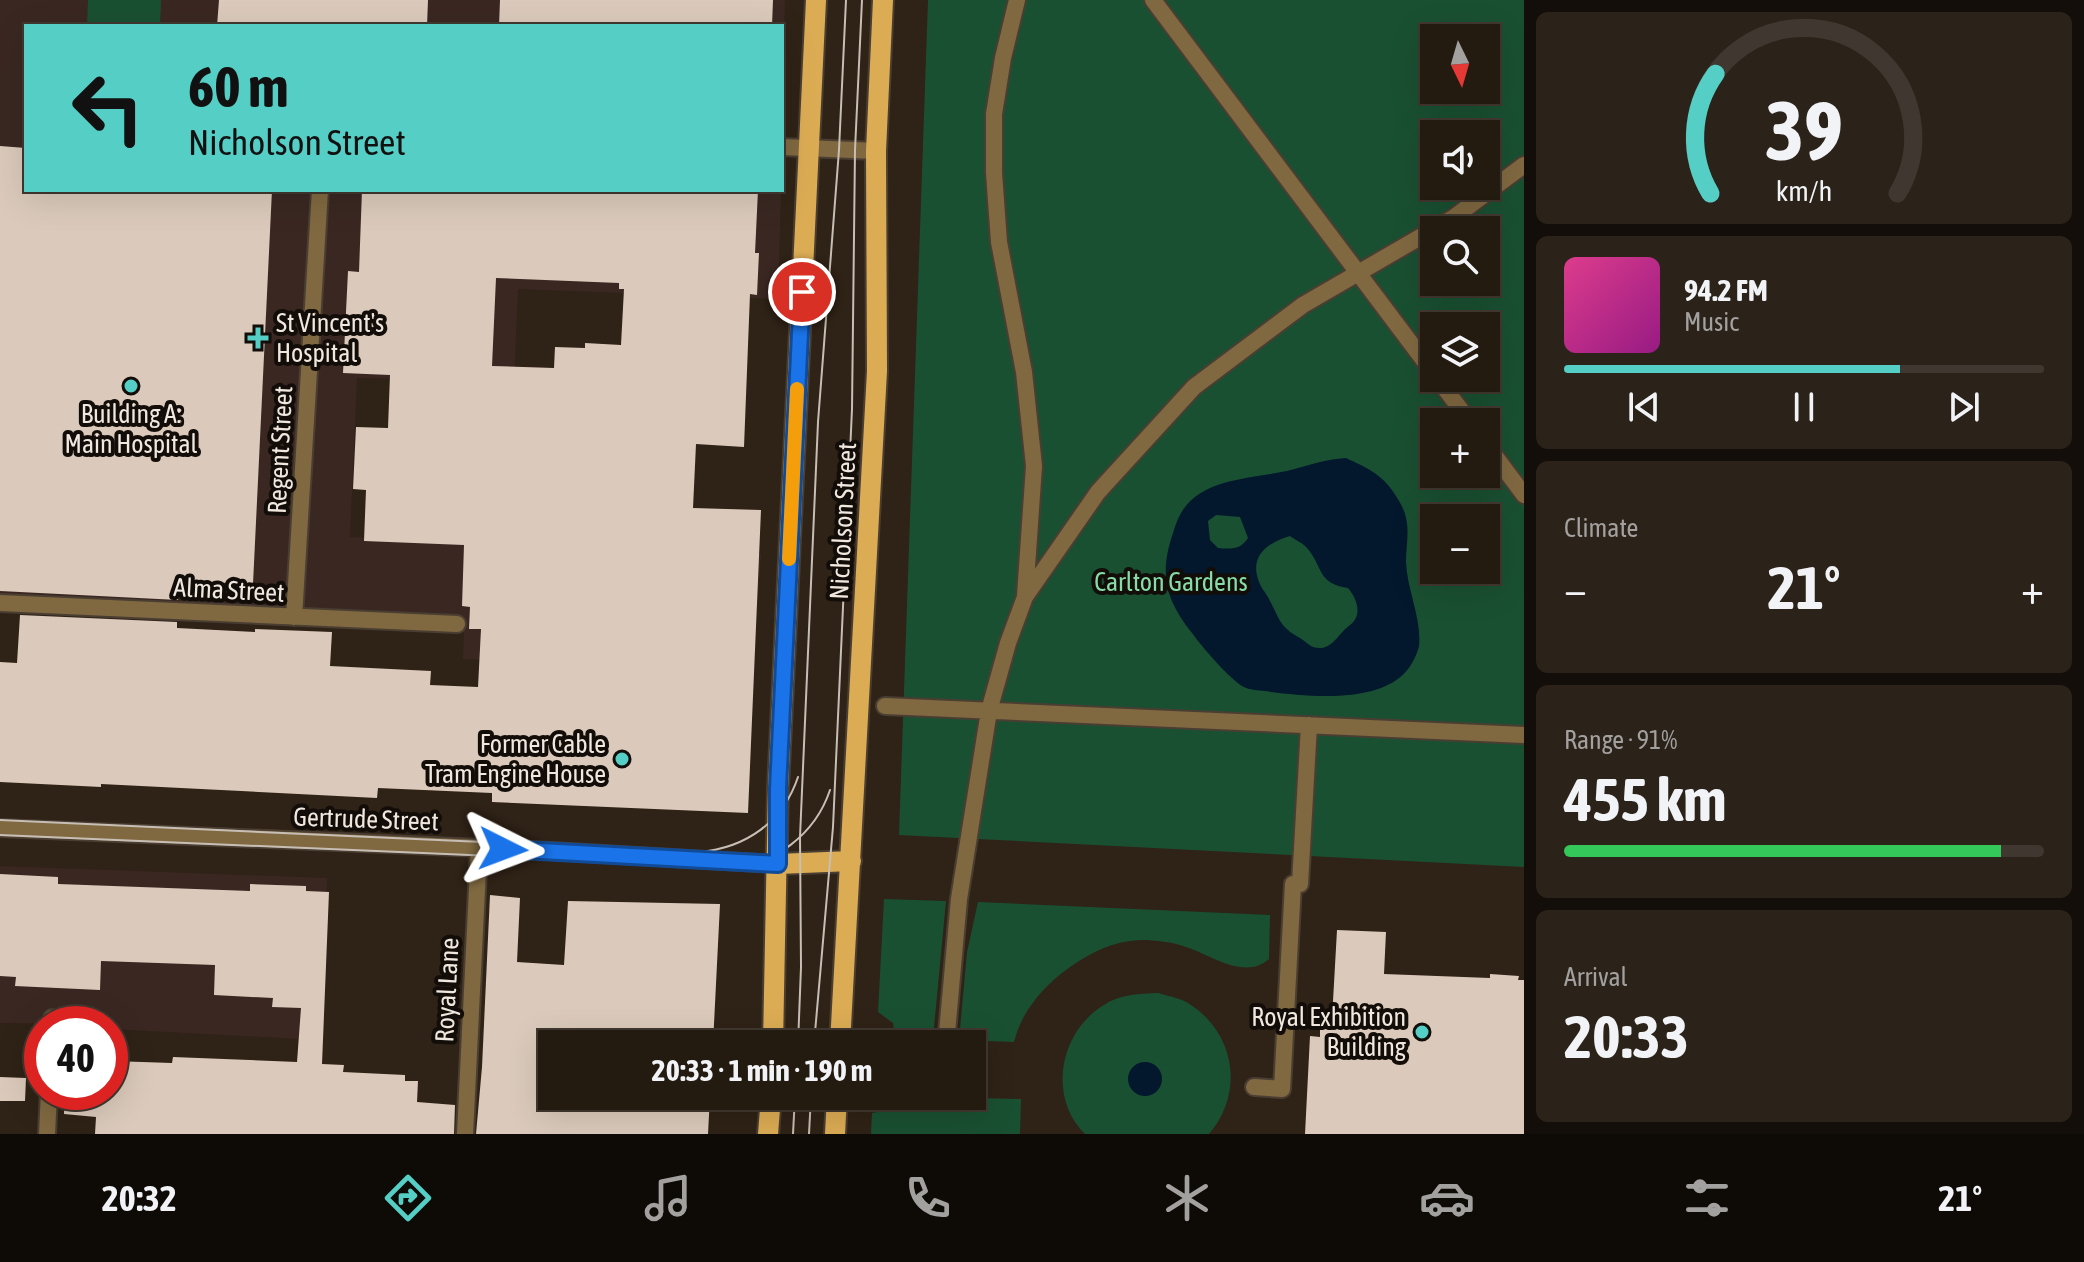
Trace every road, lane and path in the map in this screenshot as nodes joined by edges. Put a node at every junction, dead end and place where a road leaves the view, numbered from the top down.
1 (816, 0) edge
2 (883, 0) edge
3 (1017, 0) edge
4 (1026, 0) edge
5 (1153, 0) edge
6 (1014, 21) junction
7 (784, 147) edge
8 (810, 148) junction
9 (876, 151) junction
10 (1524, 165) edge
11 (320, 192) edge
12 (1358, 272) junction
13 (1420, 355) edge
14 (1500, 463) edge
15 (1524, 495) edge
16 (1025, 597) junction
17 (0, 603) edge
18 (294, 617) junction
19 (457, 624) dead end
20 (885, 706) dead end
21 (989, 711) junction
22 (1309, 725) junction
23 (1524, 735) edge
24 (0, 828) edge
25 (479, 848) junction
26 (851, 861) junction
27 (778, 864) junction
28 (773, 1030) edge
29 (841, 1030) edge
30 (947, 1030) edge
31 (1254, 1087) dead end
32 (48, 1110) edge
33 (770, 1110) edge
34 (836, 1110) edge
35 (47, 1134) edge
36 (465, 1134) edge
37 (768, 1134) edge
38 (835, 1134) edge

1 - 8 main road, Nicholson Street
2 - 9 main road, Nicholson Street
3 - 6 street
4 - 6 street
5 - 12 street
6 - 16 street
7 - 8 street
8 - 9 street
8 - 27 main road, Nicholson Street
9 - 26 main road, Nicholson Street
10 - 12 street
11 - 18 street, Regent Street
12 - 13 street
12 - 16 street
14 - 15 street
16 - 21 street
17 - 18 street, Alma Street
18 - 19 street, Alma Street
20 - 21 street
21 - 22 street
21 - 30 street
22 - 23 street
22 - 31 street
24 - 25 street, Gertrude Street
25 - 27 street, Gertrude Street
25 - 36 street, Royal Lane
26 - 27 main road
26 - 29 main road, Nicholson Street
27 - 28 main road, Nicholson Street
32 - 35 street
33 - 37 main road
34 - 38 main road

